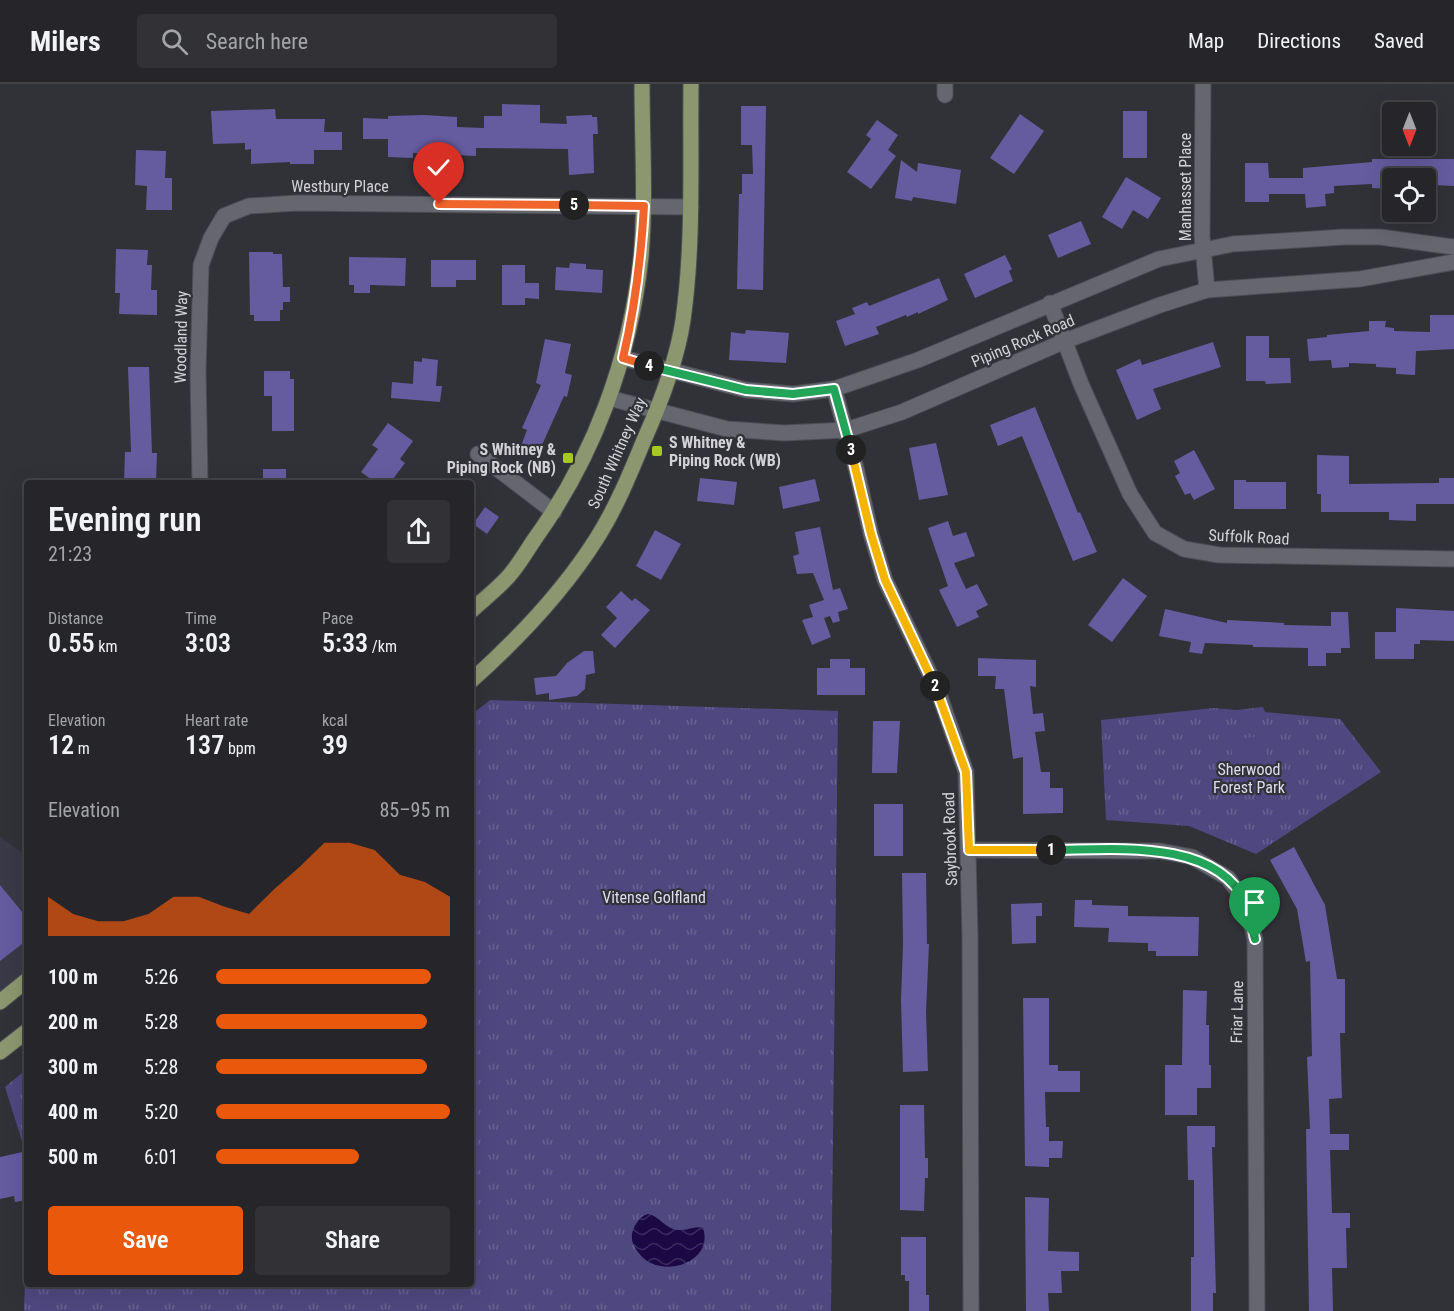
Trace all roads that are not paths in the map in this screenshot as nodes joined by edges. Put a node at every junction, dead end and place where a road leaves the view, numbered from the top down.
1 (642, 84) edge
2 (691, 84) edge
3 (1203, 84) edge
4 (644, 206) junction
5 (691, 207) junction
6 (241, 209) joint
7 (1454, 247) edge
8 (1203, 250) junction
9 (1454, 262) edge
10 (1207, 290) junction
11 (1050, 303) junction
12 (1065, 341) junction
13 (623, 358) junction
14 (670, 371) junction
15 (834, 389) junction
16 (609, 398) junction
17 (657, 412) junction
18 (846, 430) junction
19 (478, 454) dead end
20 (200, 480) edge
21 (554, 512) junction
22 (1454, 559) edge
23 (474, 608) edge
24 (474, 678) edge
25 (969, 850) junction
26 (24, 982) edge
27 (0, 1002) edge
28 (24, 1033) edge
29 (0, 1052) edge
30 (971, 1311) edge
31 (1257, 1311) edge

1 - 4 main road, South Whitney Way
2 - 5 main road, South Whitney Way
3 - 8 street, Manhasset Place
4 - 5 street, Westbury Place
4 - 6 street, Westbury Place
4 - 13 main road, South Whitney Way
5 - 14 main road, South Whitney Way
6 - 20 street, Woodland Way
7 - 8 street, Piping Rock Road
8 - 10 street, Manhasset Place
8 - 11 street, Piping Rock Road
9 - 10 street, Piping Rock Road
10 - 12 street, Piping Rock Road
11 - 12 street, Suffolk Road
11 - 15 street, Piping Rock Road
12 - 18 street, Piping Rock Road
12 - 22 street, Suffolk Road
13 - 14 street, Piping Rock Road
13 - 16 main road, South Whitney Way
14 - 15 street, Piping Rock Road
14 - 17 main road, South Whitney Way
15 - 18 street, Saybrook Road
16 - 17 street, Piping Rock Road
16 - 21 main road, South Whitney Way
17 - 18 street, Piping Rock Road
17 - 24 main road, South Whitney Way
18 - 25 street, Saybrook Road
19 - 21 street
21 - 23 main road, South Whitney Way
25 - 30 street, Saybrook Road
25 - 31 street, Friar Lane
26 - 27 main road
28 - 29 main road

